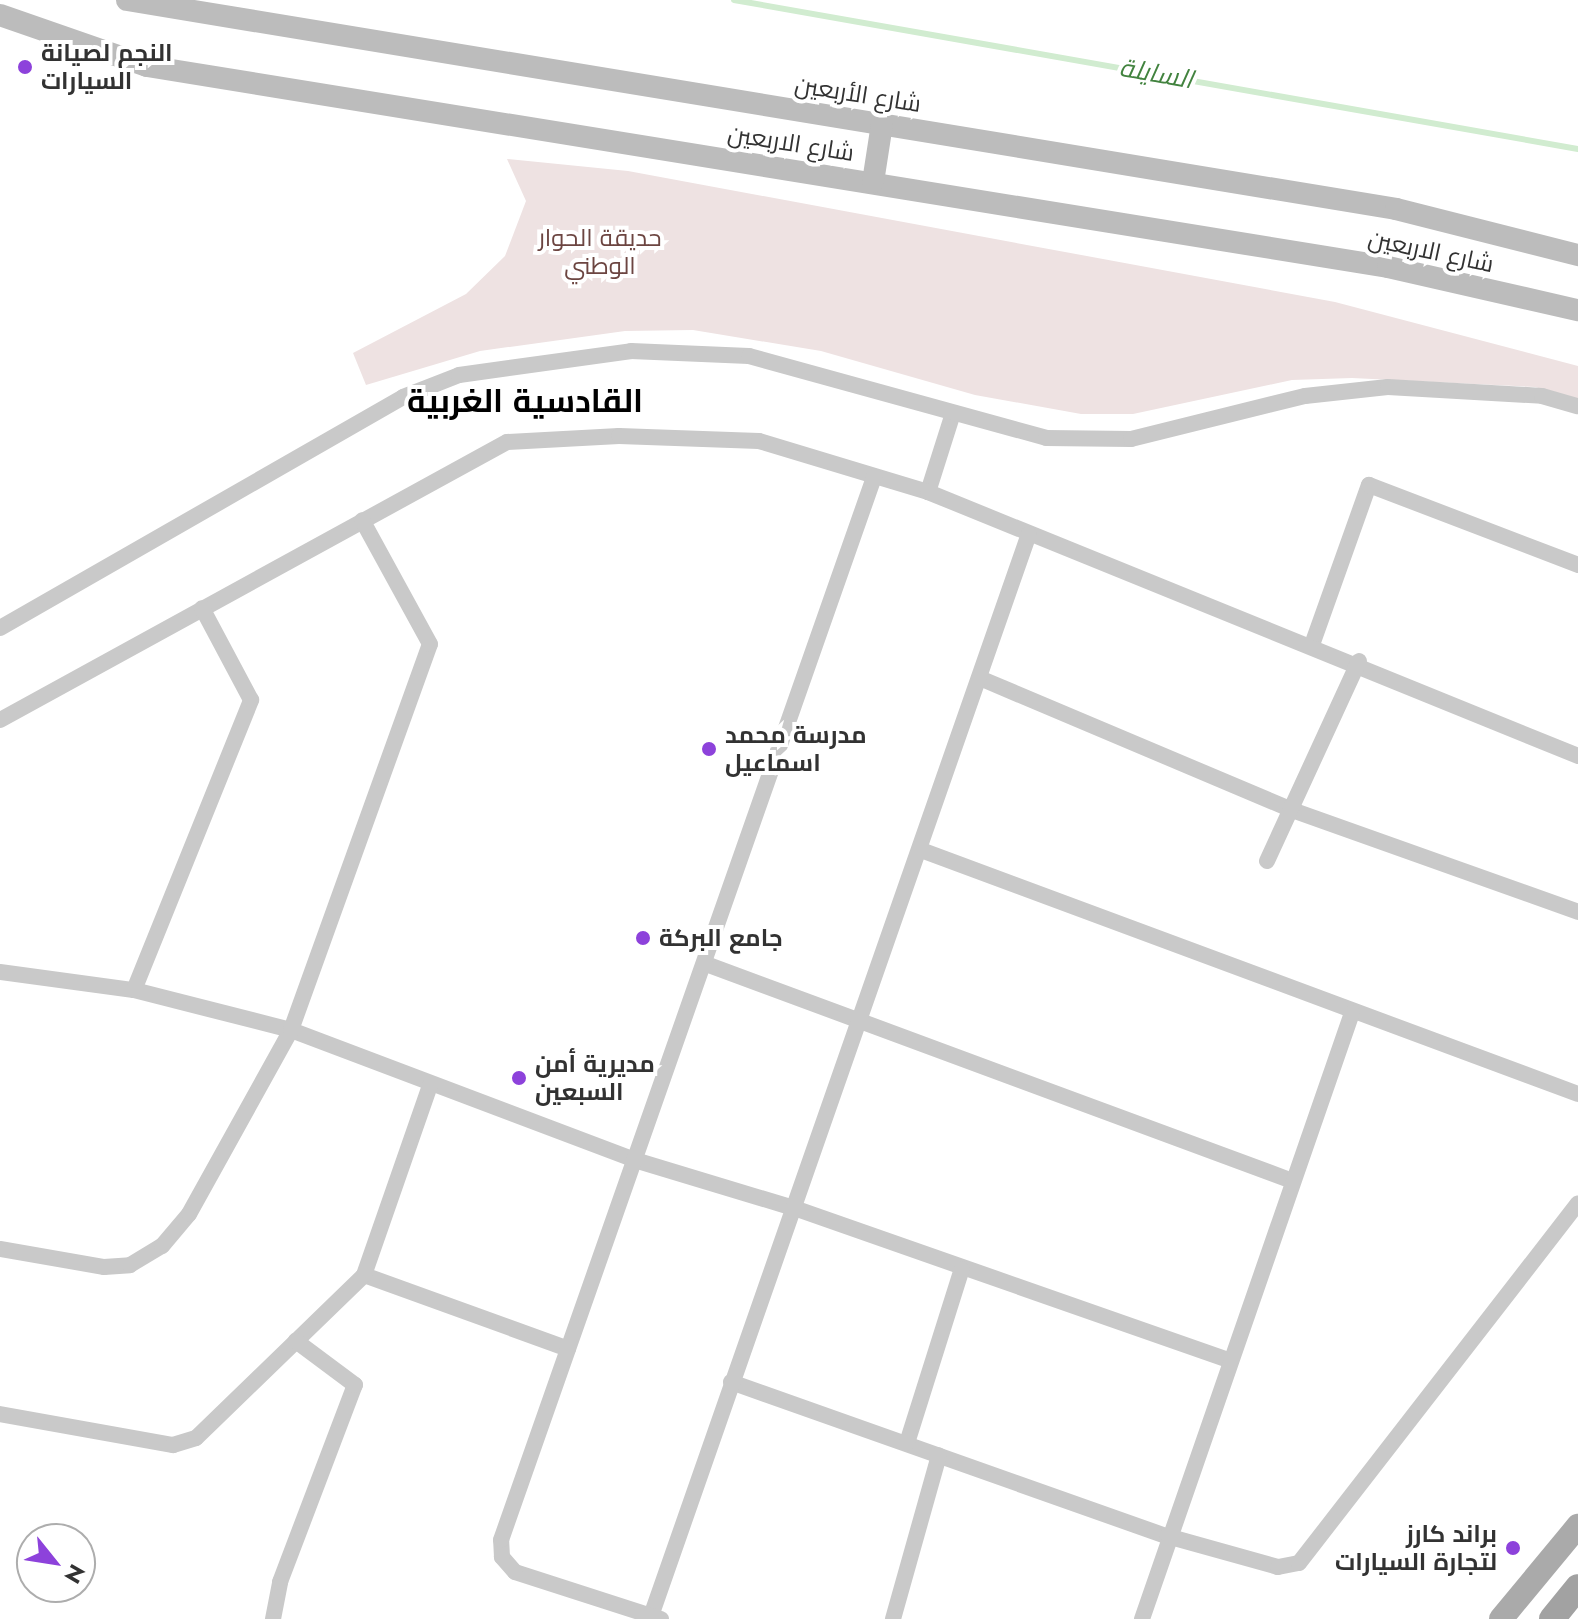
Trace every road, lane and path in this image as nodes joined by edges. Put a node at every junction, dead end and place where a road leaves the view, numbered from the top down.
1 (127, 0) edge
2 (0, 15) edge
3 (882, 124) junction
4 (873, 182) junction
5 (1578, 255) edge
6 (1578, 310) edge
7 (1578, 406) edge
8 (953, 413) junction
9 (874, 477) junction
10 (928, 492) junction
11 (362, 520) junction
12 (1029, 534) junction
13 (1578, 565) edge
14 (202, 608) junction
15 (0, 628) edge
16 (1313, 642) junction
17 (1359, 661) junction
18 (982, 679) junction
19 (0, 720) edge
20 (1578, 756) edge
21 (1292, 810) junction
22 (921, 850) junction
23 (1267, 861) dead end
24 (1578, 912) edge
25 (706, 964) junction
26 (0, 972) edge
27 (134, 990) junction
28 (1352, 1013) junction
29 (862, 1023) junction
30 (291, 1030) junction
31 (430, 1086) junction
32 (1578, 1094) edge
33 (638, 1161) junction
34 (1290, 1180) junction
35 (1578, 1203) edge
36 (797, 1209) junction
37 (0, 1249) edge
38 (962, 1269) junction
39 (364, 1275) junction
40 (296, 1341) junction
41 (568, 1349) junction
42 (1228, 1360) junction
43 (731, 1382) junction
44 (0, 1414) edge
45 (907, 1443) junction
46 (939, 1455) junction
47 (1578, 1526) edge
48 (1167, 1536) junction
49 (1578, 1587) edge
50 (654, 1618) edge
51 (273, 1619) edge
52 (893, 1619) edge
53 (1142, 1619) edge
54 (1501, 1619) edge
55 (1552, 1619) edge

1 - 3 main road, شارع الأربعين
2 - 4 main road, شارع الاربعين
3 - 4 main road
3 - 5 main road, شارع الأربعين
4 - 6 main road, شارع الاربعين
7 - 8 street
8 - 10 street
8 - 15 street
9 - 10 street
9 - 11 street
9 - 25 street
10 - 12 street
11 - 14 street
11 - 30 street
12 - 16 street
12 - 18 street
13 - 16 street
14 - 19 street
14 - 27 street
16 - 17 street
17 - 20 street
17 - 21 street
18 - 21 street
18 - 22 street
21 - 23 street
21 - 24 street
22 - 28 street
22 - 29 street
25 - 29 street
25 - 33 street
26 - 27 street
27 - 30 street
28 - 32 street
28 - 34 street
29 - 34 street
29 - 36 street
30 - 31 street
30 - 37 street
31 - 33 street
31 - 39 street
33 - 36 street
33 - 41 street
34 - 42 street
35 - 48 street
36 - 38 street
36 - 43 street
38 - 42 street
38 - 45 street
39 - 40 street
39 - 41 street
40 - 44 street
40 - 51 street
41 - 50 street
42 - 48 street
43 - 45 street
43 - 50 street
45 - 46 street
46 - 48 street
46 - 52 street
47 - 54 main road
48 - 53 street
49 - 55 highway

